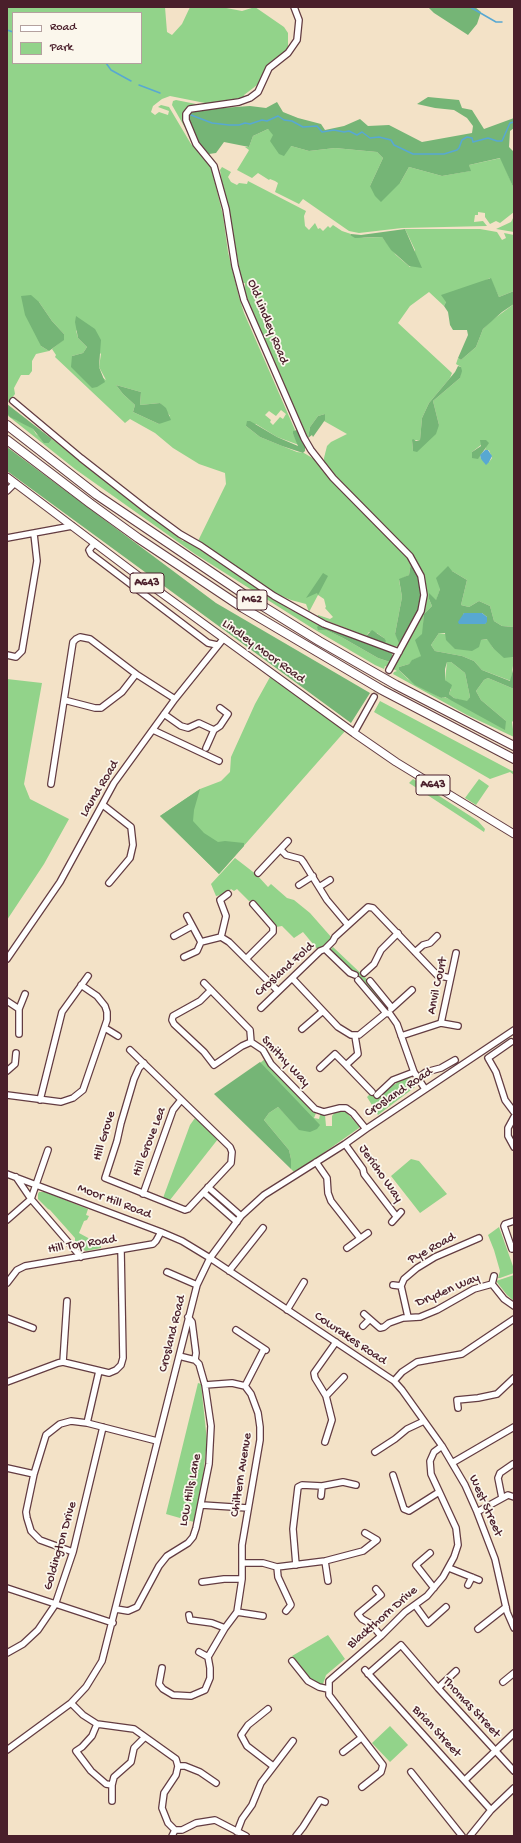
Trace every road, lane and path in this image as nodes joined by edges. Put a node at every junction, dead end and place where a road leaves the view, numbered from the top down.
1 (294, 7) edge
2 (13, 401) dead end
3 (7, 425) edge
4 (7, 440) edge
5 (7, 477) edge
6 (15, 483) junction
7 (7, 491) edge
8 (72, 526) junction
9 (34, 534) junction
10 (7, 538) edge
11 (95, 543) junction
12 (224, 638) junction
13 (217, 645) junction
14 (399, 652) junction
15 (7, 655) edge
16 (390, 670) tunnel mouth
17 (136, 674) junction
18 (374, 698) tunnel mouth
19 (175, 699) junction
20 (64, 700) junction
21 (220, 708) dead end
22 (164, 714) junction
23 (153, 730) junction
24 (214, 730) junction
25 (354, 733) junction
26 (514, 746) edge
27 (206, 748) dead end
28 (514, 759) edge
29 (219, 761) dead end
30 (51, 784) dead end
31 (103, 805) junction
32 (514, 834) edge
33 (288, 841) dead end
34 (281, 850) junction
35 (258, 873) dead end
36 (313, 876) junction
37 (330, 880) dead end
38 (108, 883) dead end
39 (299, 885) dead end
40 (319, 887) junction
41 (228, 894) dead end
42 (253, 904) dead end
43 (187, 916) dead end
44 (348, 925) junction
45 (192, 926) junction
46 (398, 934) junction
47 (174, 936) dead end
48 (437, 936) dead end
49 (221, 937) junction
50 (201, 942) junction
51 (325, 949) junction
52 (415, 952) junction
53 (456, 953) dead end
54 (184, 957) dead end
55 (7, 959) edge
56 (246, 959) junction
57 (364, 973) dead end
58 (88, 976) dead end
59 (292, 978) junction
60 (450, 978) junction
61 (370, 981) dead end
62 (204, 983) dead end
63 (81, 985) junction
64 (211, 990) junction
65 (412, 990) dead end
66 (278, 991) junction
67 (25, 994) dead end
68 (7, 1001) edge
69 (260, 1008) dead end
70 (19, 1009) junction
71 (323, 1011) junction
72 (389, 1011) junction
73 (441, 1023) junction
74 (458, 1026) dead end
75 (105, 1028) junction
76 (302, 1029) dead end
77 (514, 1030) edge
78 (19, 1034) dead end
79 (118, 1036) dead end
80 (355, 1036) junction
81 (401, 1036) junction
82 (251, 1042) junction
83 (511, 1042) dead end
84 (130, 1050) dead end
85 (16, 1053) dead end
86 (455, 1060) dead end
87 (144, 1064) junction
88 (346, 1065) junction
89 (320, 1068) dead end
90 (7, 1071) edge
91 (414, 1072) junction
92 (418, 1078) junction
93 (425, 1089) junction
94 (7, 1095) edge
95 (40, 1100) junction
96 (181, 1100) junction
97 (514, 1112) edge
98 (514, 1117) edge
99 (366, 1129) junction
100 (345, 1144) junction
101 (514, 1147) edge
102 (48, 1150) dead end
103 (316, 1162) junction
104 (7, 1174) edge
105 (16, 1177) junction
106 (36, 1184) junction
107 (208, 1188) junction
108 (204, 1193) junction
109 (143, 1194) junction
110 (31, 1199) junction
111 (401, 1212) dead end
112 (241, 1216) junction
113 (396, 1216) junction
114 (7, 1220) edge
115 (514, 1221) edge
116 (237, 1222) junction
117 (392, 1222) dead end
118 (263, 1228) dead end
119 (161, 1232) junction
120 (368, 1233) dead end
121 (360, 1238) junction
122 (479, 1238) dead end
123 (347, 1248) dead end
124 (512, 1249) dead end
125 (121, 1250) junction
126 (82, 1257) junction
127 (210, 1258) junction
128 (229, 1271) junction
129 (167, 1272) dead end
130 (494, 1276) dead end
131 (304, 1282) dead end
132 (7, 1283) edge
133 (492, 1284) junction
134 (197, 1285) junction
135 (393, 1285) dead end
136 (401, 1286) junction
137 (67, 1301) dead end
138 (514, 1306) edge
139 (287, 1310) junction
140 (364, 1314) dead end
141 (408, 1317) junction
142 (7, 1318) edge
143 (188, 1318) junction
144 (514, 1319) edge
145 (370, 1320) junction
146 (363, 1326) dead end
147 (33, 1328) dead end
148 (236, 1330) dead end
149 (336, 1342) junction
150 (179, 1356) junction
151 (195, 1360) junction
152 (63, 1362) junction
153 (99, 1371) junction
154 (344, 1377) dead end
155 (514, 1378) edge
156 (7, 1382) edge
157 (394, 1382) junction
158 (205, 1385) junction
159 (245, 1386) junction
160 (326, 1396) junction
161 (458, 1408) dead end
162 (424, 1421) junction
163 (88, 1423) junction
164 (103, 1427) junction
165 (514, 1427) edge
166 (157, 1441) junction
167 (325, 1442) dead end
168 (442, 1446) junction
169 (375, 1452) dead end
170 (452, 1463) junction
171 (513, 1464) dead end
172 (7, 1468) edge
173 (34, 1474) junction
174 (393, 1474) dead end
175 (356, 1485) dead end
176 (322, 1486) junction
177 (439, 1492) junction
178 (321, 1496) dead end
179 (514, 1497) edge
180 (502, 1498) junction
181 (202, 1505) junction
182 (248, 1508) junction
183 (477, 1512) junction
184 (365, 1533) dead end
185 (73, 1552) junction
186 (430, 1553) dead end
187 (325, 1561) junction
188 (243, 1563) junction
189 (296, 1565) junction
190 (276, 1568) junction
191 (449, 1568) junction
192 (472, 1577) junction
193 (242, 1579) junction
194 (479, 1580) dead end
195 (328, 1581) dead end
196 (202, 1582) dead end
197 (468, 1585) dead end
198 (7, 1588) edge
199 (434, 1588) junction
200 (376, 1589) dead end
201 (55, 1605) junction
202 (414, 1605) junction
203 (506, 1607) junction
204 (446, 1608) dead end
205 (116, 1609) junction
206 (286, 1611) dead end
207 (237, 1612) junction
208 (189, 1615) dead end
209 (263, 1616) dead end
210 (512, 1620) edge
211 (113, 1623) junction
212 (225, 1628) junction
213 (514, 1628) edge
214 (478, 1629) dead end
215 (381, 1636) junction
216 (199, 1652) dead end
217 (7, 1653) edge
218 (208, 1657) junction
219 (292, 1661) dead end
220 (162, 1668) dead end
221 (456, 1671) dead end
222 (366, 1672) joint
223 (514, 1673) edge
224 (503, 1682) dead end
225 (438, 1688) junction
226 (328, 1689) junction
227 (71, 1702) junction
228 (268, 1709) dead end
229 (97, 1724) junction
230 (514, 1733) edge
231 (145, 1737) junction
232 (361, 1738) junction
233 (293, 1741) dead end
234 (7, 1750) edge
235 (495, 1750) junction
236 (343, 1752) dead end
237 (178, 1766) junction
238 (273, 1766) junction
239 (514, 1771) edge
240 (411, 1772) dead end
241 (464, 1780) junction
242 (216, 1783) dead end
243 (112, 1784) junction
244 (362, 1787) dead end
245 (514, 1788) edge
246 (320, 1799) dead end
247 (112, 1801) dead end
248 (491, 1810) junction
249 (175, 1830) junction
250 (237, 1832) junction
251 (172, 1836) edge
252 (246, 1836) edge
253 (296, 1836) edge
254 (462, 1836) edge
255 (470, 1836) edge

1 - 14 street, Old Lindley Road
2 - 14 street
3 - 26 highway, M62
4 - 28 highway, M62
5 - 6 main road, Lindley Moor Road / A643
6 - 7 street
6 - 8 main road, Lindley Moor Road / A643
8 - 9 street
8 - 11 main road, Lindley Moor Road / A643
9 - 10 street
9 - 15 street
11 - 12 main road, Lindley Moor Road / A643
11 - 13 street
12 - 13 street, Laund Road
12 - 25 main road, Lindley Moor Road / A643
13 - 19 street, Laund Road
14 - 16 street, Old Lindley Road
17 - 19 street
17 - 20 street
17 - 20 street
18 - 25 street
19 - 22 street, Laund Road
20 - 30 street
21 - 24 street
22 - 23 street, Laund Road
22 - 24 street
23 - 29 street
23 - 31 street, Laund Road
24 - 27 street
25 - 32 main road, Lindley Moor Road / A643
31 - 38 street
31 - 55 street, Laund Road
33 - 34 street
34 - 35 street
34 - 36 street
36 - 39 street
36 - 40 street
37 - 40 street
40 - 44 street
41 - 49 street
42 - 56 street
43 - 45 street
44 - 46 street, Crosland Fold
44 - 51 street, Crosland Fold
45 - 47 street
45 - 50 street
46 - 52 street, Crosland Fold
46 - 57 street
48 - 52 street
49 - 50 street
49 - 56 street
50 - 54 street
51 - 59 street, Crosland Fold
51 - 72 street, Crosland Fold
52 - 60 street, Crosland Fold
53 - 60 street, Anvil Court
56 - 66 street
58 - 63 street
59 - 66 street, Crosland Fold
59 - 71 street
60 - 73 street, Anvil Court
61 - 72 street
62 - 64 street, Smithy Way
63 - 75 street
63 - 95 street
64 - 82 street, Smithy Way
64 - 82 street
65 - 72 street
66 - 69 street, Crosland Fold
67 - 70 street
68 - 70 street
70 - 78 street
71 - 76 street
71 - 80 street
72 - 80 street
72 - 81 street
73 - 74 street, Anvil Court
73 - 81 street, Anvil Court
75 - 79 street
75 - 95 street
77 - 93 street, Crosland Road
80 - 88 street
81 - 91 street
82 - 99 street, Smithy Way
83 - 97 street
84 - 87 street, Hill Grove
85 - 90 street
86 - 92 street
87 - 96 street, Hill Grove
87 - 109 street, Hill Grove
88 - 89 street
88 - 91 street
91 - 92 street
92 - 93 street
93 - 99 street, Crosland Road
94 - 95 street
96 - 107 street, Hill Grove
96 - 109 street, Hill Grove Lea
98 - 101 street
99 - 100 street, Crosland Road
100 - 103 street, Crosland Road
100 - 113 street, Jericho Way
102 - 106 street
103 - 112 street, Crosland Road
103 - 121 street
104 - 105 street, Moor Hill Road
105 - 106 street, Moor Hill Road
105 - 110 street
106 - 110 street
106 - 119 street, Moor Hill Road
107 - 108 street, Hill Grove
107 - 112 street
108 - 109 street, Hill Grove
108 - 116 street
110 - 114 street
110 - 126 street
111 - 113 street, Jericho Way
112 - 116 street, Crosland Road
113 - 117 street, Jericho Way
115 - 124 street
116 - 127 street, Crosland Road
118 - 128 street
119 - 125 street, Hill Top Road
119 - 127 street, Moor Hill Road
120 - 121 street
121 - 123 street
122 - 136 street, Pye Road
125 - 126 street, Hill Top Road
125 - 153 street
126 - 132 street, Hill Top Road
127 - 128 street, Cowrakes Road
127 - 134 street, Crosland Road
128 - 139 street, Cowrakes Road
129 - 134 street
130 - 133 street, Dryden Way
131 - 139 street
133 - 138 street, Dryden Way
133 - 141 street, Dryden Way
134 - 143 street, Crosland Road
135 - 136 street
136 - 141 street
137 - 152 street
139 - 149 street, Cowrakes Road
140 - 145 street
141 - 145 street, Dryden Way
142 - 147 street
143 - 150 street, Crosland Road
143 - 151 street, Low Hills Lane
144 - 157 street
145 - 146 street
148 - 159 street
149 - 157 street, Cowrakes Road
149 - 160 street
150 - 151 street
150 - 166 street, Crosland Road
151 - 158 street, Low Hills Lane
152 - 153 street
152 - 156 street
153 - 163 street
154 - 160 street
155 - 161 street
157 - 162 street, Cowrakes Road
158 - 159 street
158 - 181 street, Low Hills Lane
159 - 182 street, Chiltern Avenue
160 - 167 street
162 - 168 street, Cowrakes Road
162 - 169 street
163 - 164 street
163 - 173 street
164 - 166 street
164 - 185 street, Goldington Drive
165 - 170 street
166 - 205 street, Crosland Road
168 - 170 street, Cowrakes Road
168 - 177 street, Blackthorn Drive
170 - 183 street, West Street
171 - 180 street
172 - 173 street
173 - 185 street
174 - 177 street
175 - 176 street
176 - 178 street
176 - 189 street
177 - 191 street, Blackthorn Drive
179 - 180 street
180 - 183 street
181 - 182 street
181 - 205 street, Low Hills Lane
182 - 188 street, Chiltern Avenue
183 - 203 street, West Street
184 - 187 street
185 - 201 street, Goldington Drive
186 - 199 street
187 - 189 street
187 - 195 street
188 - 190 street
188 - 193 street, Chiltern Avenue
189 - 190 street
190 - 206 street
191 - 192 street
191 - 199 street, Blackthorn Drive
192 - 194 street
192 - 197 street
193 - 196 street
193 - 207 street, Chiltern Avenue
198 - 201 street
199 - 202 street, Blackthorn Drive
200 - 215 street
201 - 211 street
201 - 217 street, Goldington Drive
202 - 204 street
202 - 215 street, Blackthorn Drive
203 - 210 street, West Street
203 - 214 street
205 - 211 street, Crosland Road
207 - 209 street
207 - 212 street
208 - 212 street
210 - 213 street, West Street
211 - 227 street, Crosland Road
212 - 218 street
215 - 226 street, Blackthorn Drive
216 - 218 street
218 - 220 street
219 - 226 street
221 - 225 street
222 - 225 street, Thomas Street
222 - 241 street, Brian Street
223 - 224 street
225 - 235 street, Thomas Street
226 - 232 street
227 - 229 street
227 - 234 street, Crosland Road
228 - 238 street
229 - 231 street
229 - 243 street
230 - 235 street
231 - 237 street
231 - 243 street
232 - 236 street
232 - 244 street
233 - 238 street
235 - 239 street, Thomas Street
235 - 241 street
237 - 242 street
237 - 249 street
238 - 250 street
240 - 254 street
241 - 248 street, Brian Street
243 - 247 street
245 - 248 street
246 - 253 street
248 - 255 street
249 - 250 street
249 - 251 street
250 - 252 street

